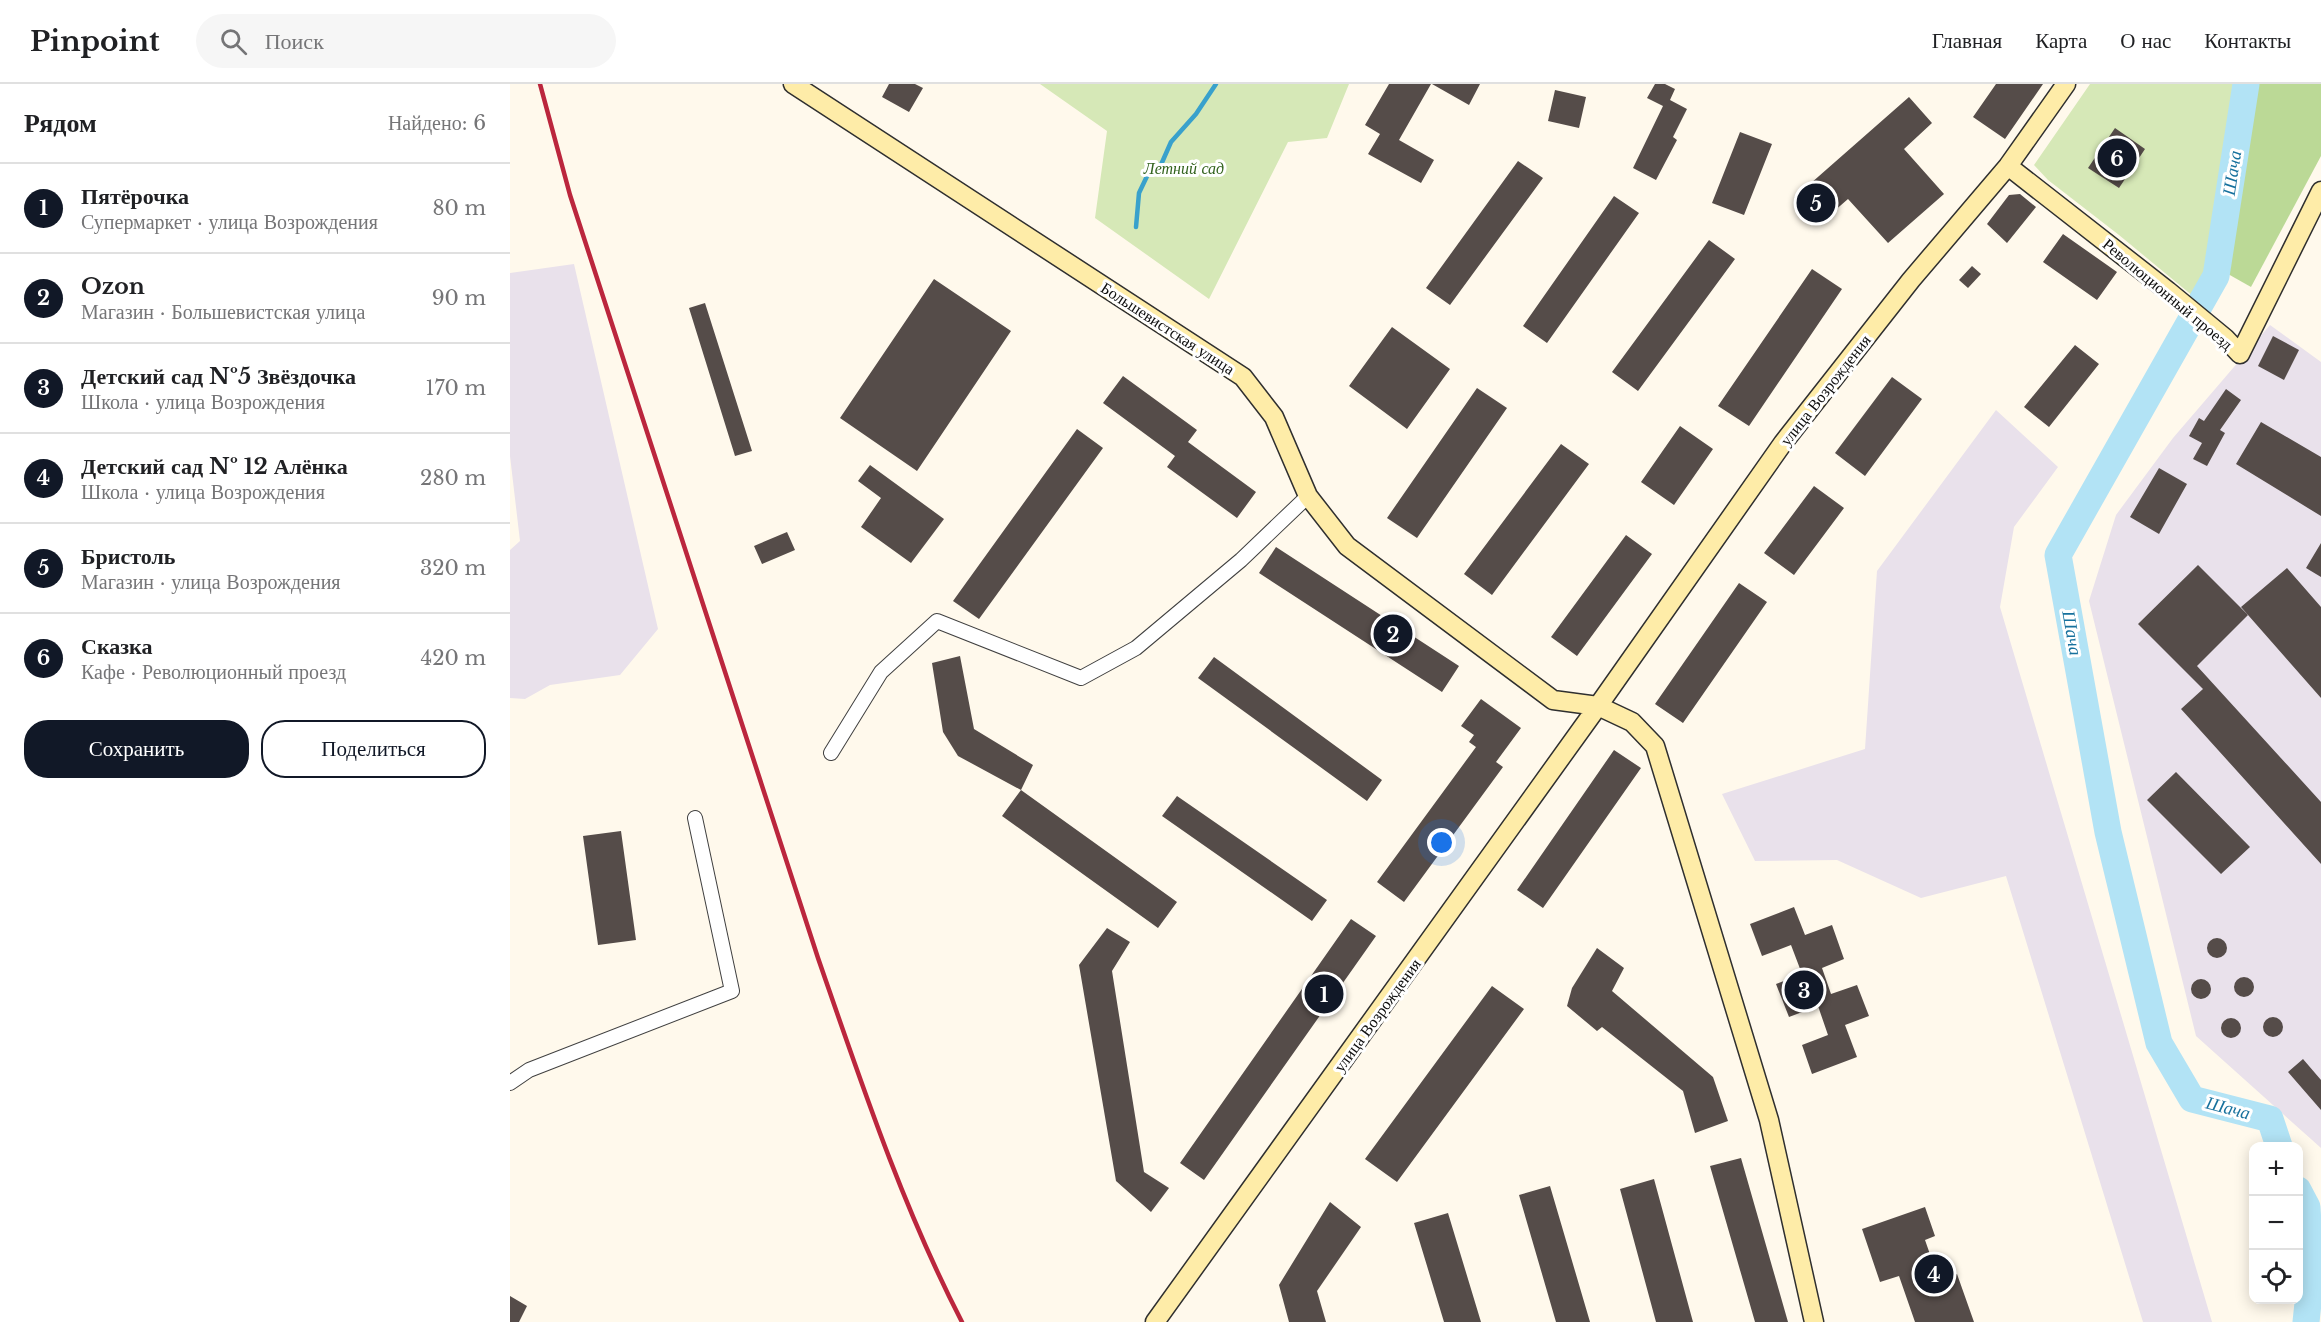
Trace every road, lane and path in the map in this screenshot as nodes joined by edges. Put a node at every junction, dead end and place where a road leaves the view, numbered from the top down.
1 (794, 84) edge
2 (2066, 84) edge
3 (2008, 166) junction
4 (2321, 191) edge
5 (1308, 496) junction
6 (1598, 706) junction
7 (831, 753) dead end
8 (695, 818) dead end
9 (510, 1083) edge
10 (1155, 1322) edge
11 (1814, 1322) edge

1 - 5 main road, Большевистская улица
2 - 3 main road, улица Возрождения
3 - 4 main road, Революционный проезд
3 - 6 main road, улица Возрождения
5 - 6 main road, Большевистская улица
5 - 7 street
6 - 10 main road, улица Возрождения
6 - 11 main road
8 - 9 street

